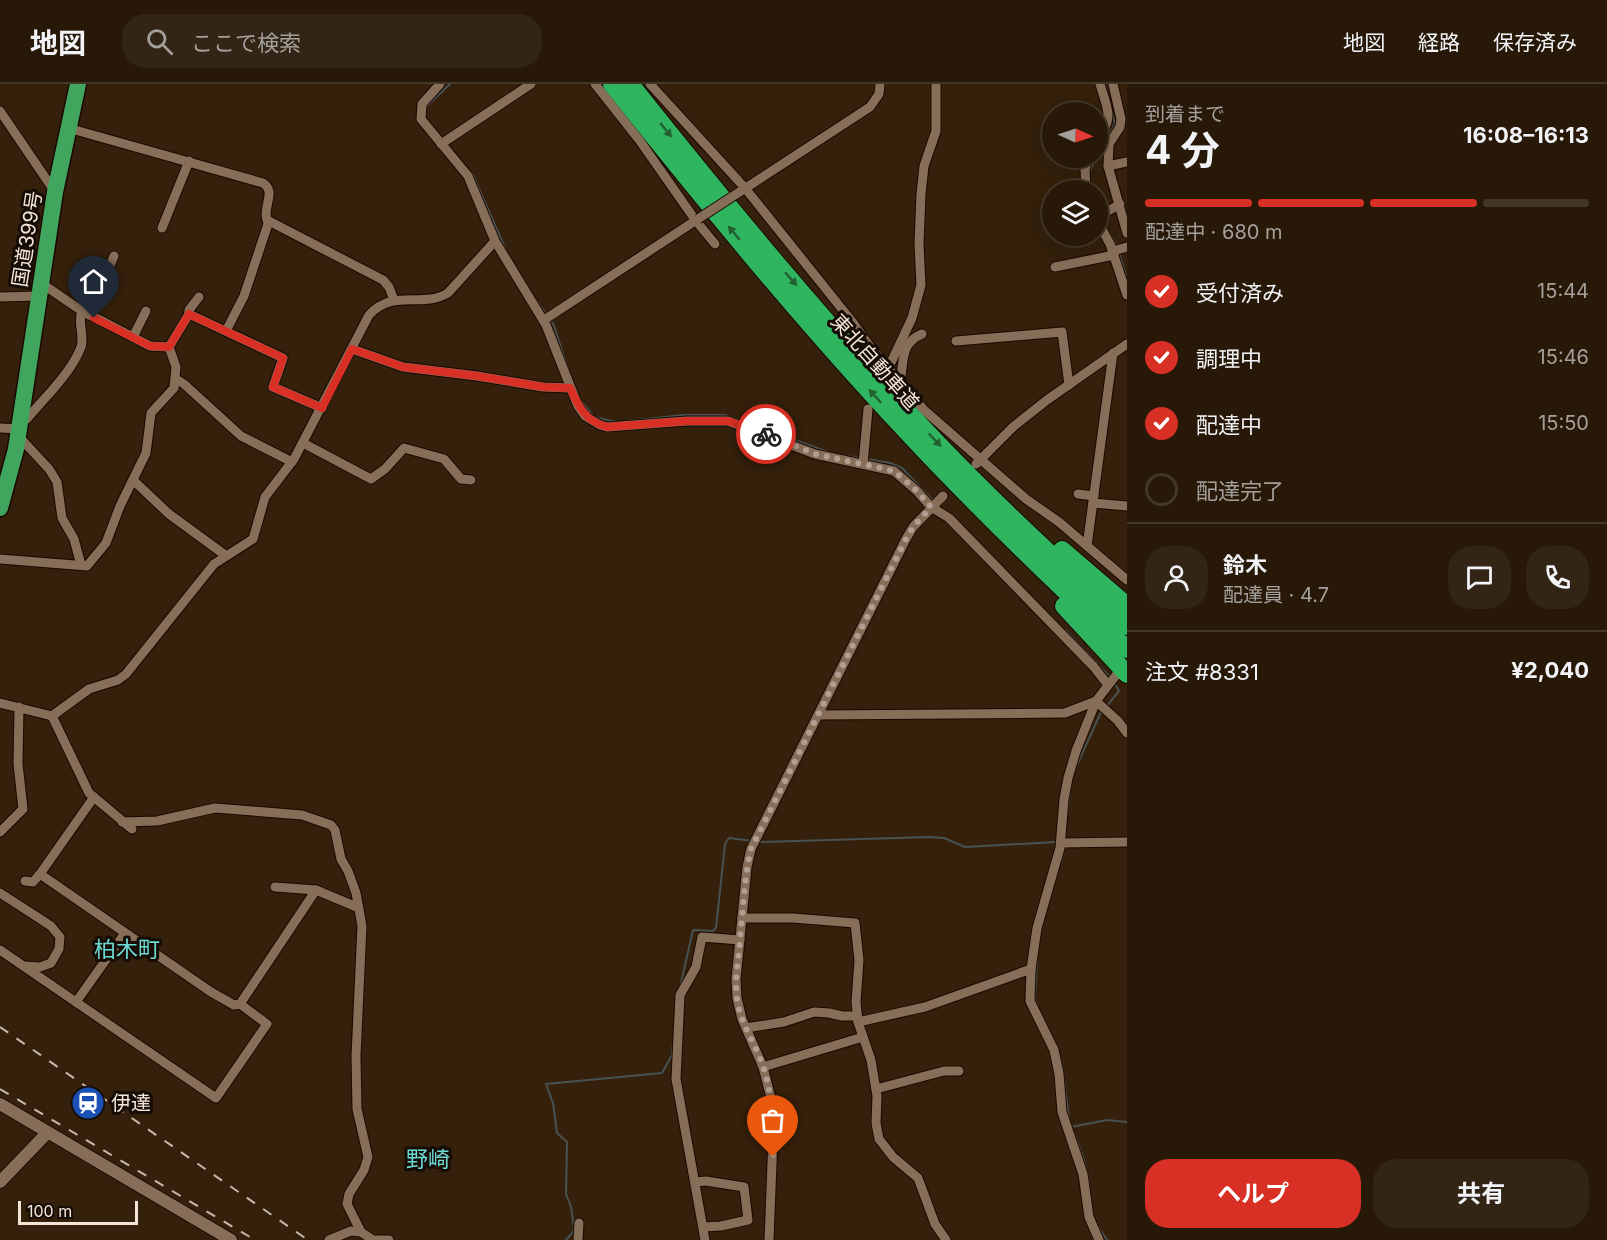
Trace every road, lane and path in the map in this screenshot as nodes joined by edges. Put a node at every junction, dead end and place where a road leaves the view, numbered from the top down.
1 (78, 84) edge
2 (440, 84) edge
3 (531, 84) edge
4 (595, 84) edge
5 (612, 84) edge
6 (630, 84) edge
7 (650, 84) edge
8 (880, 84) edge
9 (936, 84) edge
10 (1100, 84) edge
11 (1113, 84) edge
12 (0, 111) edge
13 (1118, 117) edge
14 (68, 128) junction
15 (444, 142) junction
16 (189, 161) junction
17 (1127, 162) edge
18 (1108, 166) junction
19 (743, 190) junction
20 (55, 192) junction
21 (1120, 204) junction
22 (1108, 212) edge
23 (697, 220) junction
24 (269, 221) junction
25 (162, 228) dead end
26 (1108, 233) edge
27 (1127, 233) edge
28 (495, 241) junction
29 (715, 244) dead end
30 (1118, 250) edge
31 (114, 256) dead end
32 (1055, 267) dead end
33 (40, 289) junction
34 (1127, 295) edge
35 (0, 297) edge
36 (199, 297) dead end
37 (394, 300) junction
38 (146, 311) dead end
39 (86, 313) junction
40 (189, 314) junction
41 (547, 318) junction
42 (226, 331) junction
43 (922, 333) dead end
44 (134, 337) junction
45 (956, 341) dead end
46 (1127, 344) edge
47 (169, 347) junction
48 (352, 349) junction
49 (1113, 353) junction
50 (888, 369) junction
51 (176, 379) junction
52 (900, 383) junction
53 (1069, 385) junction
54 (570, 388) junction
55 (322, 408) junction
56 (868, 409) dead end
57 (0, 428) edge
58 (19, 430) junction
59 (303, 442) junction
60 (929, 455) junction
61 (864, 460) junction
62 (979, 461) junction
63 (292, 462) junction
64 (133, 480) junction
65 (471, 480) dead end
66 (980, 486) junction
67 (1078, 494) dead end
68 (1094, 499) junction
69 (937, 502) junction
70 (1127, 506) edge
71 (0, 508) edge
72 (1088, 546) junction
73 (225, 555) junction
74 (0, 559) edge
75 (81, 565) junction
76 (1127, 579) edge
77 (1127, 606) edge
78 (1127, 626) edge
79 (1127, 649) edge
80 (1115, 679) edge
81 (0, 703) edge
82 (1102, 706) junction
83 (19, 707) junction
84 (818, 715) junction
85 (52, 716) junction
86 (1127, 733) edge
87 (94, 797) junction
88 (122, 822) junction
89 (132, 830) dead end
90 (0, 832) edge
91 (1127, 842) edge
92 (1063, 843) junction
93 (40, 874) junction
94 (25, 881) dead end
95 (275, 887) dead end
96 (316, 890) junction
97 (0, 893) edge
98 (359, 908) junction
99 (742, 918) junction
100 (125, 933) junction
101 (740, 940) junction
102 (0, 950) edge
103 (23, 966) junction
104 (1031, 969) junction
105 (76, 1002) junction
106 (240, 1004) junction
107 (857, 1019) junction
108 (746, 1028) junction
109 (863, 1036) junction
110 (764, 1067) junction
111 (959, 1071) dead end
112 (876, 1089) junction
113 (0, 1104) edge
114 (47, 1132) junction
115 (0, 1182) edge
116 (696, 1182) junction
117 (579, 1223) dead end
118 (703, 1227) junction
119 (361, 1232) junction
120 (231, 1240) edge
121 (329, 1240) edge
122 (373, 1240) edge
123 (389, 1240) edge
124 (578, 1240) edge
125 (705, 1240) edge
126 (770, 1240) edge
127 (946, 1240) edge
128 (1099, 1240) edge

1 - 14 highway, 国道399号
2 - 15 street
3 - 15 street
4 - 23 street
60 -> 5 highway, 東北自動車道
6 -> 66 highway, 東北自動車道
7 - 19 street
8 - 19 street
9 - 50 street
10 - 13 street
11 - 13 street
12 - 20 street
13 - 18 street
14 - 16 street
14 - 20 highway, 国道399号
15 - 28 street
16 - 24 street
16 - 25 street
17 - 18 street
18 - 21 street
19 - 23 street, bridge
19 - 50 street
20 - 33 highway, 国道399号
21 - 22 street
21 - 27 street
23 - 29 street
23 - 41 street
24 - 37 street
24 - 42 street
26 - 30 street
28 - 37 street
28 - 41 street
30 - 32 street
30 - 34 street
31 - 39 street
33 - 35 street
33 - 39 street
33 - 58 highway, 国道399号
36 - 40 street
37 - 48 street
38 - 44 street
39 - 44 street
39 - 58 street
40 - 42 street
40 - 47 street
41 - 54 street
42 - 55 street
43 - 52 street
44 - 47 street
45 - 53 street
46 - 49 street
47 - 51 street
48 - 54 street
48 - 55 street
49 - 53 street
49 - 68 street
50 - 52 street
51 - 63 street
51 - 64 street
52 - 62 street
53 - 62 street
54 - 61 street
55 - 59 street
56 - 61 street
57 - 58 street
58 - 71 highway, 国道399号
58 - 75 street
59 - 63 street
59 - 65 street
60 - 79 highway, 東北自動車道
60 - 80 highway
61 - 69 street
62 - 72 street
63 - 73 street
64 - 73 street
64 - 75 street
66 - 77 highway
66 - 78 highway, 東北自動車道
67 - 68 street
68 - 70 street
68 - 72 street
69 - 80 street
69 - 84 street
72 - 76 street
73 - 85 street
74 - 75 street
80 - 82 street
81 - 83 street
82 - 84 street
82 - 86 street
82 - 92 street
83 - 85 street
83 - 90 street
84 - 99 street
85 - 87 street
87 - 88 street
87 - 93 street
88 - 89 street
88 - 98 street
91 - 92 street
92 - 104 street
93 - 94 street
93 - 100 street
95 - 96 street
96 - 98 street
96 - 106 street
97 - 103 street
98 - 119 street
99 - 101 street
99 - 107 street
100 - 105 street
100 - 106 street
101 - 108 street
101 - 116 street
102 - 103 street
103 - 105 street
104 - 107 street
104 - 128 street
105 - 106 street
107 - 108 street
107 - 109 street
108 - 110 street
109 - 110 street
109 - 112 street
110 - 126 street
111 - 112 street
112 - 127 street
113 - 114 street
114 - 115 street
114 - 120 street
116 - 118 street
116 - 118 street
117 - 124 street
118 - 125 street
119 - 121 street
119 - 122 street
122 - 123 street

